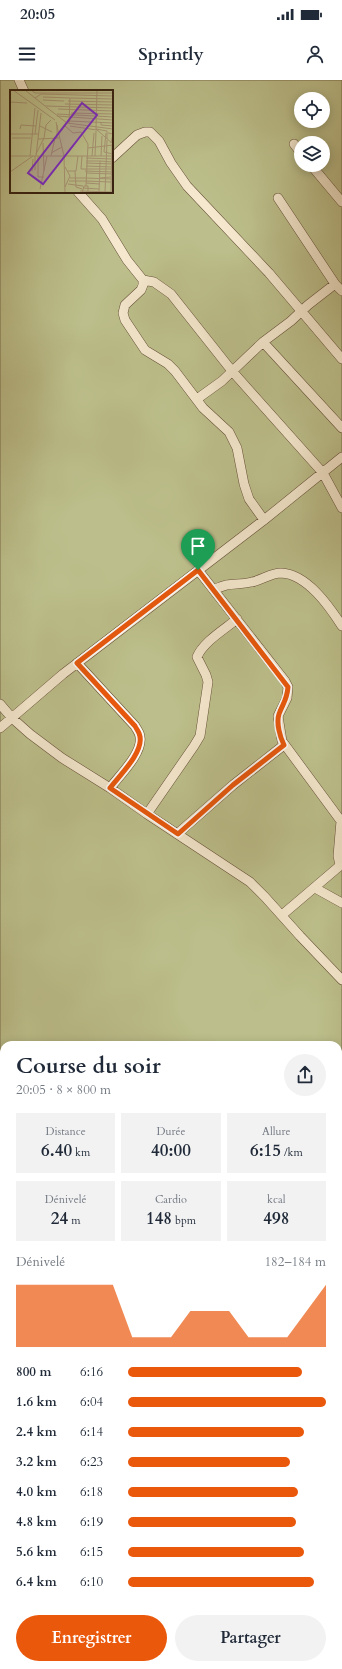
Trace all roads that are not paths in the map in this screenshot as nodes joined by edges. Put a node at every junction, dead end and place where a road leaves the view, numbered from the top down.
1 (19, 80) edge
2 (24, 90) edge
3 (113, 157) edge
4 (317, 172) edge
5 (79, 193) edge
6 (278, 198) dead end
7 (342, 202) edge
8 (143, 280) junction
9 (339, 288) edge
10 (302, 312) junction
11 (263, 342) junction
12 (342, 359) edge
13 (232, 371) junction
14 (197, 399) junction
15 (342, 428) edge
16 (342, 457) edge
17 (323, 473) junction
18 (342, 508) edge
19 (264, 520) junction
20 (198, 570) junction
21 (214, 590) junction
22 (237, 619) junction
23 (342, 626) edge
24 (77, 663) junction
25 (0, 704) edge
26 (12, 718) junction
27 (0, 728) edge
28 (284, 745) junction
29 (110, 788) junction
30 (147, 814) junction
31 (178, 834) junction
32 (341, 864) edge
33 (315, 888) junction
34 (342, 904) edge
35 (282, 915) junction
36 (342, 980) edge

1 - 2 street
3 - 10 street
4 - 7 street
5 - 8 street
6 - 9 street
8 - 13 street
8 - 14 street
9 - 10 street
10 - 11 street
10 - 12 street
11 - 13 street
11 - 15 street
13 - 14 street
13 - 17 street
14 - 19 street
16 - 17 street
17 - 18 street
17 - 19 street
19 - 20 street
20 - 21 street
20 - 24 street
21 - 22 street
21 - 23 street
22 - 28 street
22 - 30 street
24 - 26 street
24 - 29 street
25 - 26 street
26 - 27 street
26 - 29 street
28 - 31 street
28 - 32 street
29 - 30 street
30 - 31 street
31 - 35 street
32 - 33 street
33 - 34 street
33 - 35 street
35 - 36 street

